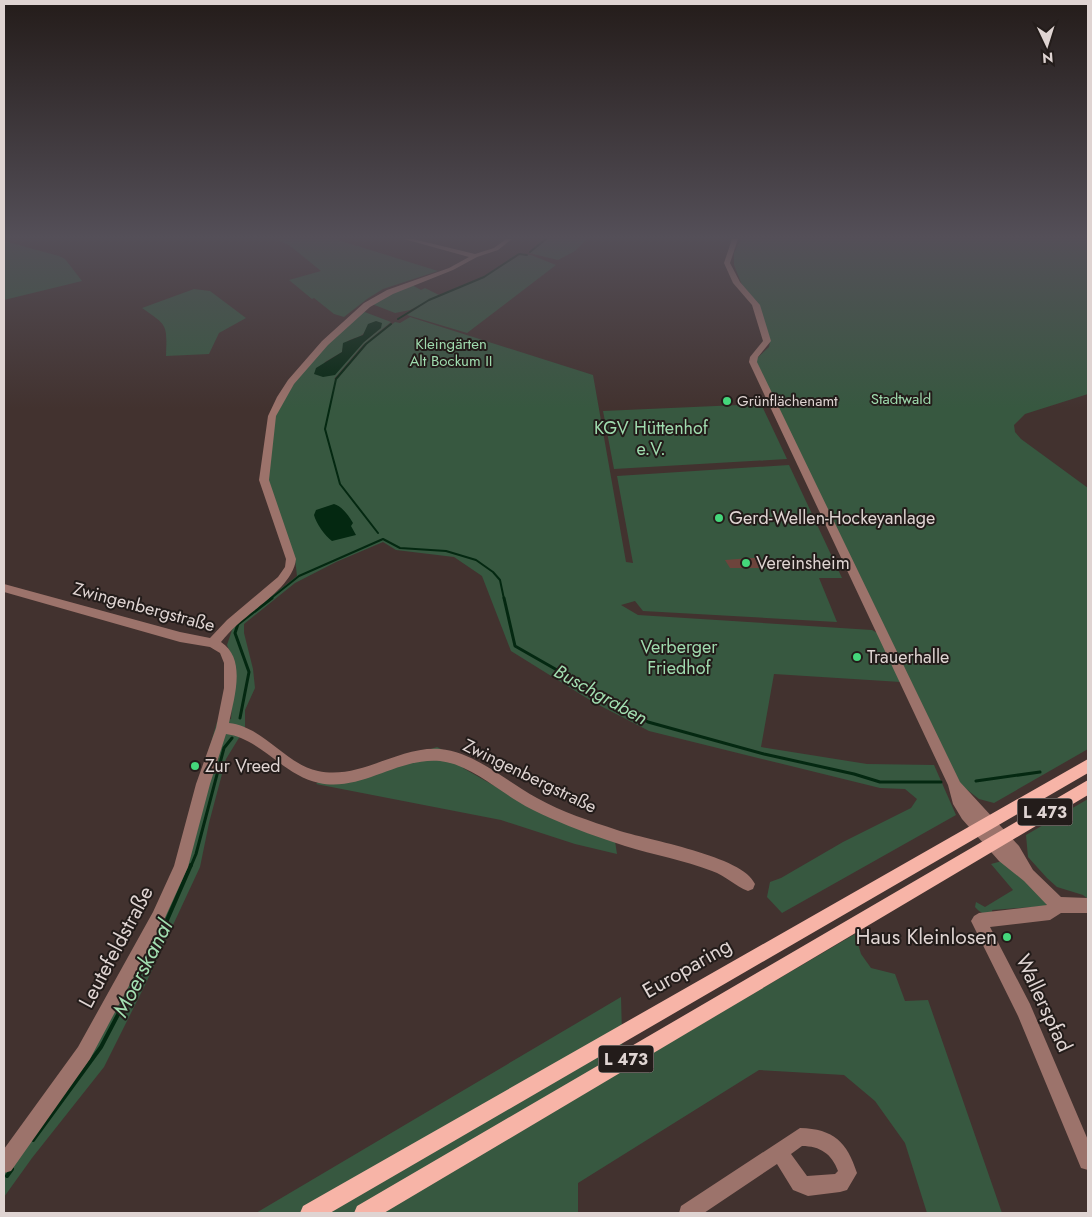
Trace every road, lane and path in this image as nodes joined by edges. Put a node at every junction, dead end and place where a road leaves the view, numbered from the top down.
1 (384, 296) edge
2 (749, 296) edge
3 (4, 588) edge
4 (213, 643) junction
5 (222, 728) junction
6 (1088, 764) edge
7 (1088, 787) edge
8 (983, 824) junction
9 (997, 840) junction
10 (748, 884) dead end
11 (1058, 905) junction
12 (1088, 905) edge
13 (779, 1151) dead end
14 (1088, 1161) edge
15 (4, 1164) edge
16 (310, 1213) edge
17 (364, 1213) edge
18 (688, 1213) edge

1 - 4 street
2 - 8 street
3 - 4 street, Zwingenbergstraße
4 - 5 street, Zwingenbergstraße
5 - 10 street, Zwingenbergstraße
5 - 15 street, Leutefeldstraße
6 - 8 main road, Europaring / L 473
7 - 9 main road, L 473
8 - 9 street
8 - 16 main road, Europaring / L 473
9 - 11 street
9 - 17 main road, L 473
11 - 12 street
11 - 14 street, Wallerspfad
13 - 18 street

